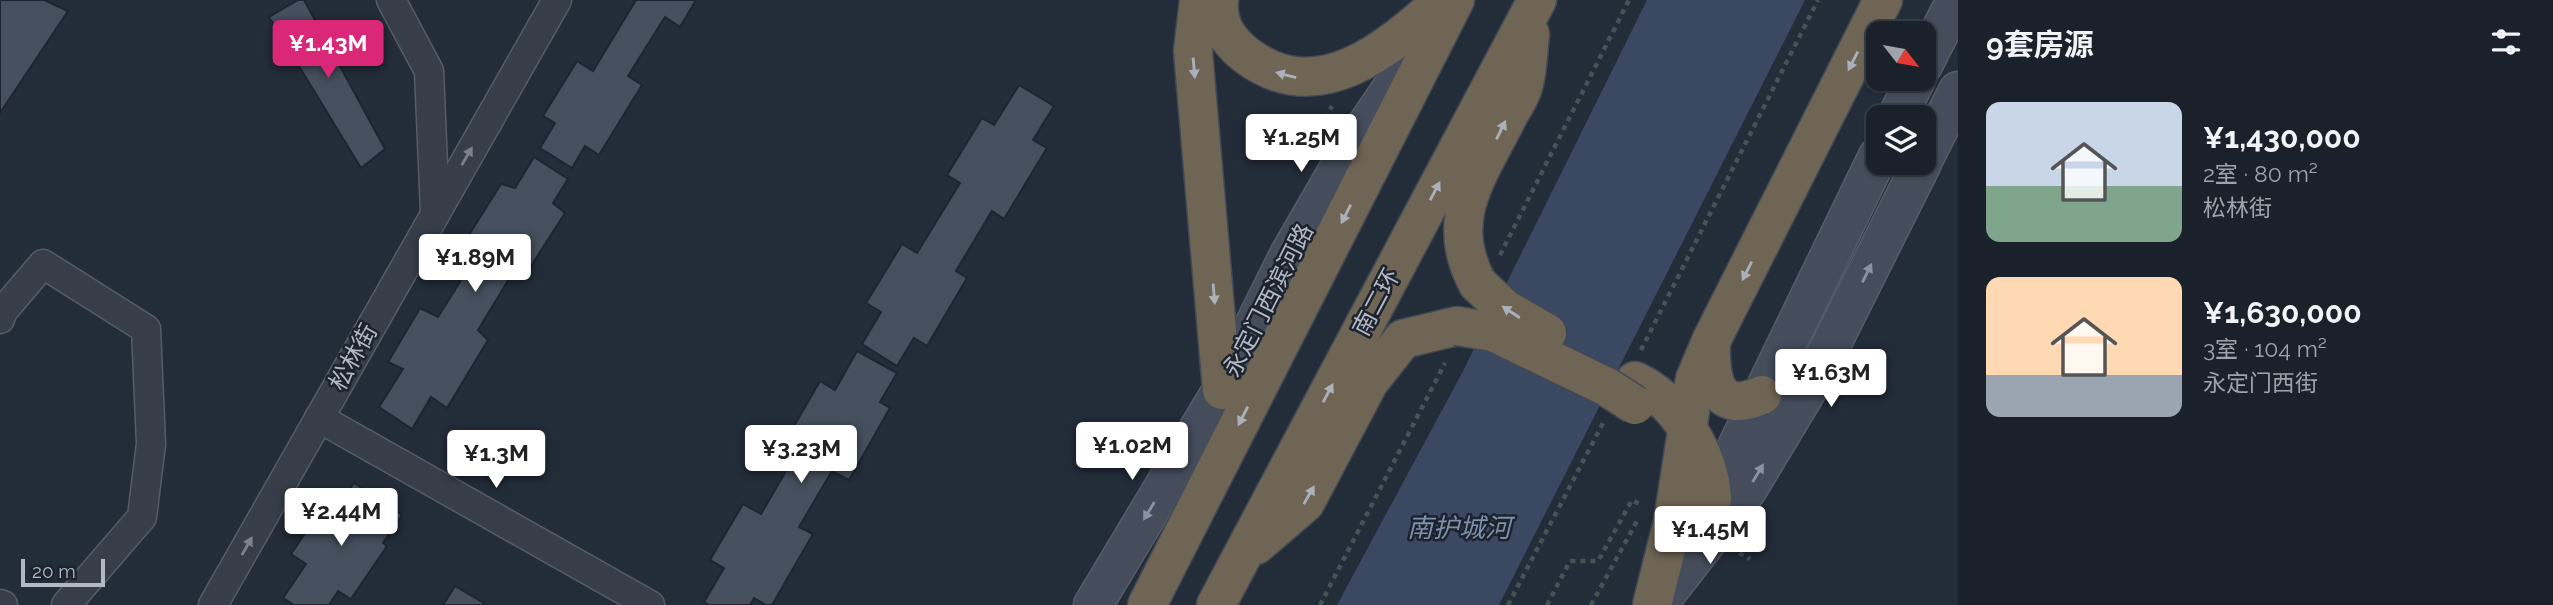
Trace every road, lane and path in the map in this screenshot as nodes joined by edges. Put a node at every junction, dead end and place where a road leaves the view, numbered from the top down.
1 (391, 0) edge
2 (557, 0) edge
3 (1199, 0) edge
4 (1219, 0) edge
5 (1443, 0) edge
6 (1454, 0) edge
7 (1818, 0) edge
8 (1883, 0) edge
9 (1956, 0) edge
10 (1535, 4) edge
11 (1936, 39) edge
12 (1958, 91) edge
13 (1936, 136) edge
14 (1869, 175) edge
15 (1916, 175) edge
16 (435, 212) junction
17 (0, 319) edge
18 (1712, 340) junction
19 (1633, 387) junction
20 (1222, 390) junction
21 (1762, 395) junction
22 (319, 418) junction
23 (1688, 432) junction
24 (1695, 495) junction
25 (1632, 500) dead end
26 (1241, 558) junction
27 (66, 605) edge
28 (213, 605) edge
29 (650, 605) edge
30 (1093, 605) edge
31 (1147, 605) edge
32 (1216, 605) edge
33 (1508, 605) edge
34 (1547, 605) edge
35 (1655, 605) edge

1 - 16 street
16 -> 2 street, 松林街
3 -> 20 highway
5 -> 4 highway
6 - 20 street, 永定门西滨河路
6 -> 31 highway
7 - 19 path
8 -> 18 highway
9 - 11 street
19 -> 10 highway, bridge
26 -> 10 highway, 南二环
12 - 13 street
14 - 21 street
35 -> 15 street
16 - 22 street, 松林街
17 - 27 street
18 - 19 highway
18 - 21 highway
18 - 23 highway
19 - 23 highway
19 - 24 highway
26 -> 19 highway, bridge
19 - 33 path
20 -> 30 street, 永定门西滨河路
21 - 24 street
28 -> 22 street, 松林街
22 - 29 street
23 - 24 highway
24 - 35 highway
25 - 34 path
26 - 32 highway, 南二环

